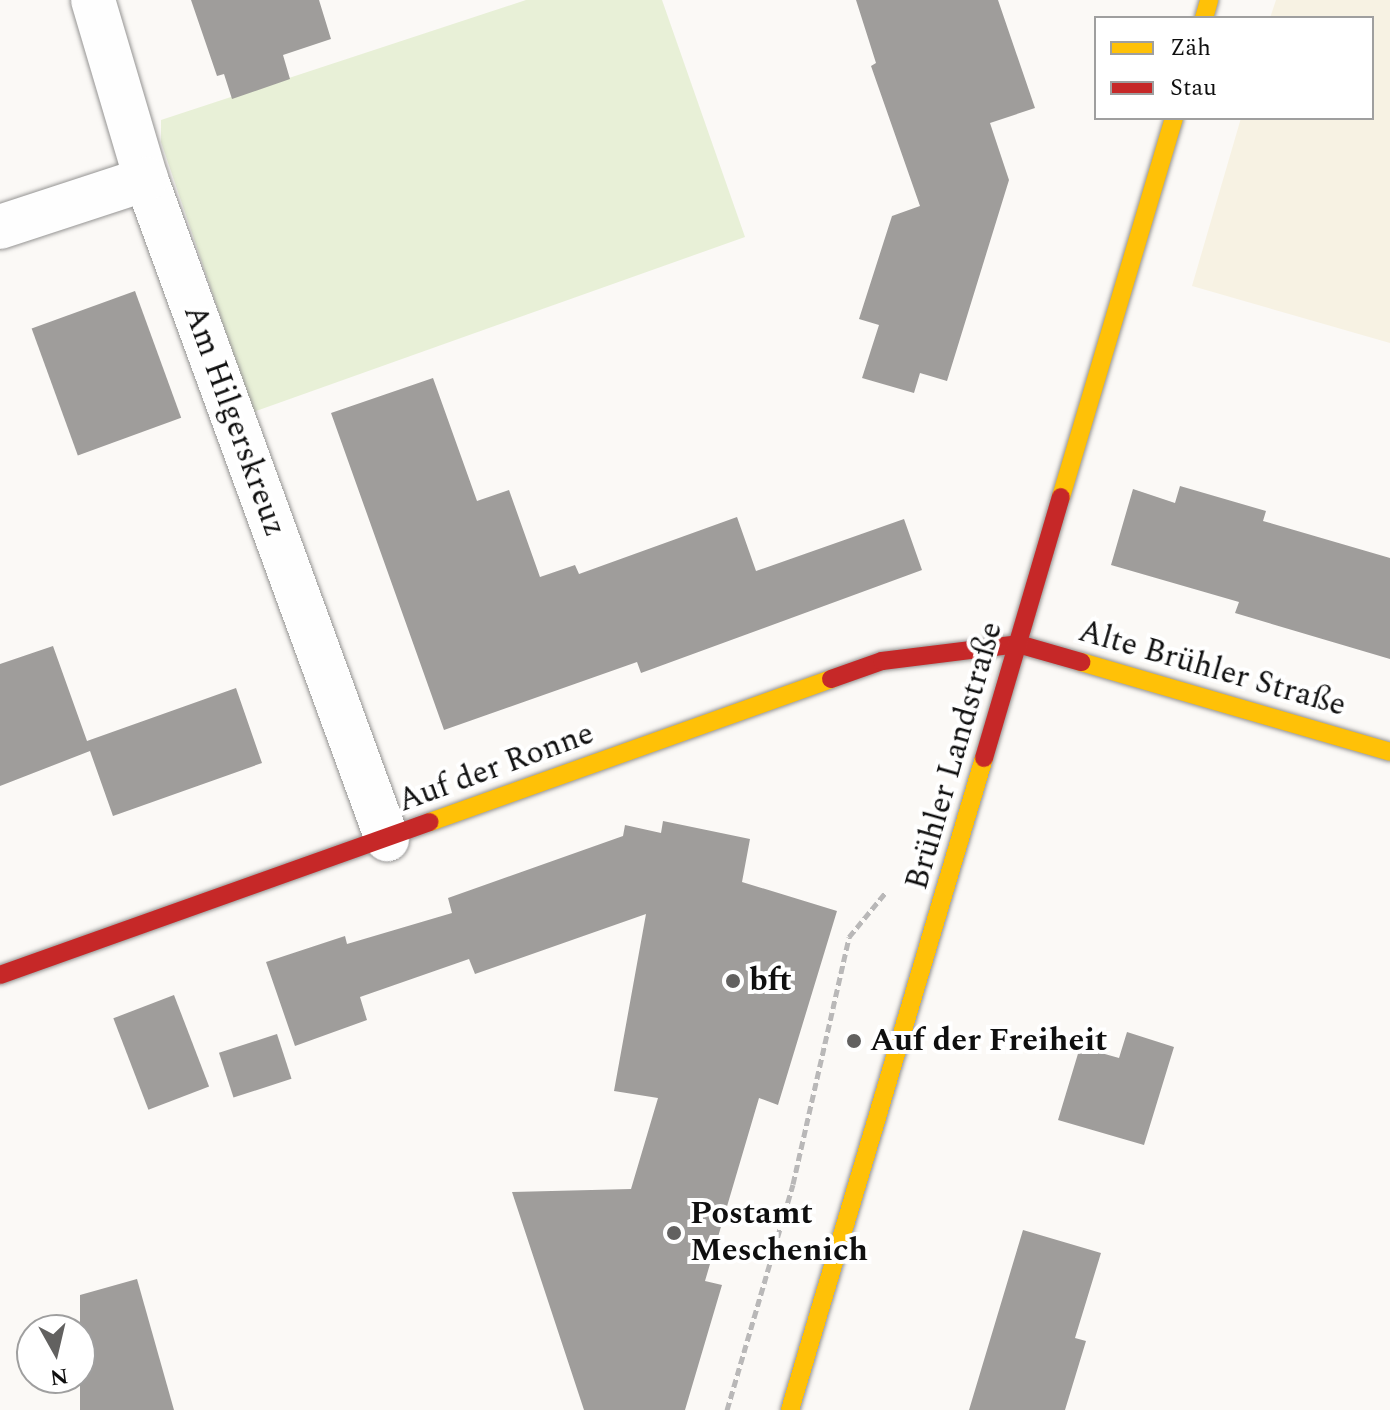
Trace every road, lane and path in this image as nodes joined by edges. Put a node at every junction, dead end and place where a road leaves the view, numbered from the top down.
1 (93, 0) edge
2 (1173, 120) edge
3 (146, 179) junction
4 (0, 227) edge
5 (1018, 644) junction
6 (1390, 752) edge
7 (387, 839) junction
8 (891, 876) dead end
9 (0, 975) edge
10 (727, 1410) edge
11 (790, 1410) edge

1 - 3 street, Am Hilgerskreuz
2 - 5 street, Brühler Landstraße
3 - 4 street
3 - 7 street, Am Hilgerskreuz
5 - 6 street, Alte Brühler Straße
5 - 7 street, Auf der Ronne
5 - 11 street, Brühler Landstraße
7 - 9 street, Auf der Ronne
8 - 10 path

